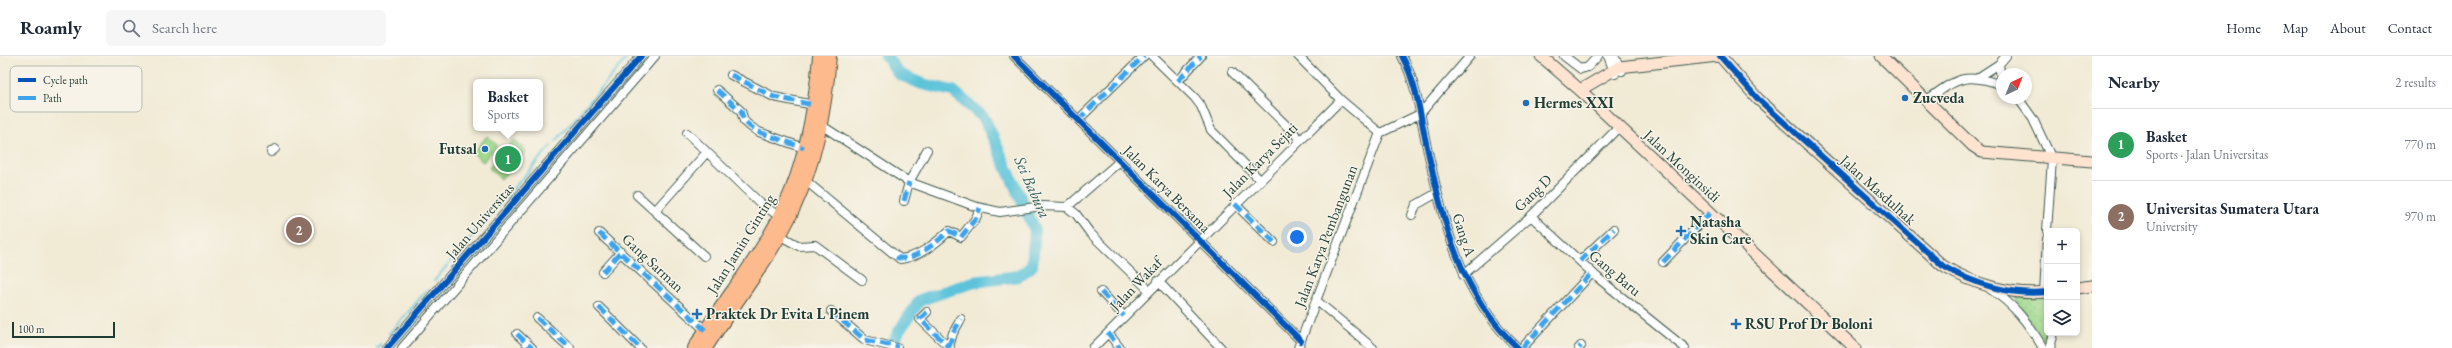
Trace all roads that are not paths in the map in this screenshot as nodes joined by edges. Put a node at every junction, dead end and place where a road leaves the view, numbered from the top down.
1 (640, 56) edge
2 (655, 56) edge
3 (819, 56) edge
4 (830, 56) edge
5 (1014, 56) edge
6 (1144, 56) edge
7 (1152, 56) edge
8 (1201, 56) edge
9 (1298, 56) edge
10 (1402, 56) edge
11 (1470, 56) edge
12 (1541, 56) edge
13 (1564, 56) edge
14 (1598, 56) edge
15 (1608, 56) edge
16 (1614, 56) edge
17 (1719, 56) edge
18 (1881, 56) edge
19 (2006, 56) edge
20 (1999, 64) junction
21 (2000, 68) edge
22 (1620, 70) junction
23 (1232, 72) dead end
24 (731, 75) dead end
25 (1980, 77) junction
26 (1178, 81) junction
27 (1996, 83) edge
28 (717, 90) dead end
29 (1583, 93) junction
30 (1341, 100) junction
31 (1927, 100) junction
32 (601, 101) junction
33 (2023, 104) edge
34 (814, 105) junction
35 (609, 108) junction
36 (1420, 114) junction
37 (1078, 120) junction
38 (821, 125) junction
39 (1619, 127) junction
40 (687, 133) dead end
41 (1380, 133) junction
42 (1301, 140) junction
43 (804, 148) junction
44 (927, 150) dead end
45 (707, 152) junction
46 (2052, 159) junction
47 (1120, 161) junction
48 (2092, 161) edge
49 (806, 180) junction
50 (1260, 180) junction
51 (909, 182) junction
52 (1437, 193) junction
53 (637, 195) dead end
54 (904, 201) dead end
55 (1235, 204) junction
56 (980, 208) junction
57 (1067, 208) junction
58 (655, 211) junction
59 (1710, 214) junction
60 (1412, 215) dead end
61 (1531, 216) junction
62 (500, 218) junction
63 (783, 219) junction
64 (508, 225) junction
65 (2048, 228) edge
66 (1614, 229) dead end
67 (599, 233) dead end
68 (779, 235) junction
69 (1199, 240) junction
70 (1274, 242) dead end
71 (621, 252) junction
72 (704, 256) dead end
73 (464, 259) junction
74 (1580, 261) junction
75 (1663, 262) dead end
76 (472, 267) junction
77 (603, 272) dead end
78 (1592, 273) junction
79 (1463, 275) junction
80 (862, 280) dead end
81 (1158, 281) junction
82 (1983, 285) junction
83 (2092, 286) edge
84 (2080, 289) edge
85 (1149, 290) junction
86 (437, 291) junction
87 (1100, 292) dead end
88 (2044, 292) edge
89 (445, 298) junction
90 (1317, 301) junction
91 (599, 307) dead end
92 (831, 311) dead end
93 (927, 312) dead end
94 (1124, 316) junction
95 (537, 318) dead end
96 (961, 320) dead end
97 (403, 330) junction
98 (705, 330) junction
99 (1108, 333) junction
100 (517, 334) dead end
101 (412, 336) junction
102 (2053, 336) edge
103 (1299, 344) edge
104 (896, 347) edge
105 (387, 348) edge
106 (402, 348) edge
107 (532, 348) edge
108 (570, 348) edge
109 (640, 348) edge
110 (694, 348) edge
111 (706, 348) edge
112 (950, 348) edge
113 (1093, 348) edge
114 (1120, 348) edge
115 (1221, 348) edge
116 (1373, 348) edge
117 (1518, 348) edge
118 (1522, 348) edge
119 (1685, 348) edge
120 (1855, 348) edge
121 (2043, 348) edge
122 (2050, 348) edge

1 - 32 street, Jalan Universitas
2 - 35 street, Jalan Universitas
3 - 34 main road, Jalan Jamin Ginting
4 - 38 main road, Jalan Jamin Ginting
5 - 37 street, Jalan Karya Bersama
6 - 37 street
7 - 26 street
8 - 26 street
9 - 30 street
10 - 36 street, Gang A
11 - 36 street
12 - 29 street, Jalan Monginsidi
13 - 14 street
15 - 22 street
16 - 22 street
17 - 22 street
17 - 82 street, Jalan Masdulhak
18 - 31 street
19 - 20 street
20 - 21 street
20 - 25 street
22 - 29 street
23 - 42 street
24 - 34 street
25 - 27 street
25 - 31 street
26 - 50 street
28 - 43 street
29 - 39 street, Jalan Monginsidi
30 - 41 street
30 - 42 street, Jalan Karya Sejati
31 - 46 street
32 - 35 street
32 - 62 street, Jalan Universitas
33 - 46 street
34 - 43 main road, Jalan Jamin Ginting
35 - 64 street, Jalan Universitas
36 - 41 street
36 - 52 street, Gang A
37 - 47 street, Jalan Karya Bersama
38 - 49 main road, Jalan Jamin Ginting
38 - 51 street
39 - 59 street, Jalan Monginsidi
39 - 61 street, Gang D
40 - 45 street
41 - 90 street, Jalan Karya Pembangunan
42 - 50 street, Jalan Karya Sejati
43 - 63 main road, Jalan Jamin Ginting
44 - 51 street
45 - 58 street
45 - 63 street
46 - 48 street
46 - 65 street
47 - 57 street
47 - 69 street, Jalan Karya Bersama
49 - 56 street
49 - 63 main road, Jalan Jamin Ginting
50 - 55 street, Jalan Karya Sejati
51 - 54 street
51 - 56 street
52 - 60 street
52 - 79 street, Gang A
53 - 58 street
55 - 69 street, Jalan Karya Sejati
55 - 70 street
56 - 57 street
57 - 85 street
58 - 72 street
59 - 75 street
59 - 120 street, Jalan Monginsidi
61 - 74 street, Gang Baru
61 - 79 street, Gang D
62 - 64 street
62 - 73 street, Jalan Universitas
63 - 68 main road, Jalan Jamin Ginting
63 - 98 main road, Jalan Jamin Ginting
64 - 76 street, Jalan Universitas
66 - 74 street
67 - 71 street, Gang Sarman
68 - 80 street
68 - 111 main road, Jalan Jamin Ginting
69 - 81 street, Jalan Wakaf
69 - 103 street, Jalan Karya Bersama
71 - 77 street
71 - 98 street, Gang Sarman
73 - 76 street
73 - 86 street, Jalan Universitas
74 - 78 street, Gang Baru
76 - 89 street, Jalan Universitas
78 - 118 street
78 - 119 street, Gang Baru
79 - 117 street, Gang A
81 - 85 street, Jalan Wakaf
81 - 115 street
82 - 88 street, Jalan Masdulhak
82 - 121 street
83 - 84 street
85 - 94 street, Jalan Wakaf
86 - 89 street
86 - 97 street, Jalan Universitas
87 - 94 street
89 - 101 street, Jalan Universitas
90 - 103 street, Jalan Karya Pembangunan
90 - 116 street
91 - 109 street
92 - 104 street
93 - 112 street
94 - 99 street, Jalan Wakaf
95 - 108 street
96 - 112 street
97 - 101 street
97 - 105 street, Jalan Universitas
98 - 110 main road, Jalan Jamin Ginting
99 - 113 street, Jalan Wakaf
99 - 114 street
100 - 107 street
101 - 106 street, Jalan Universitas
102 - 122 street

